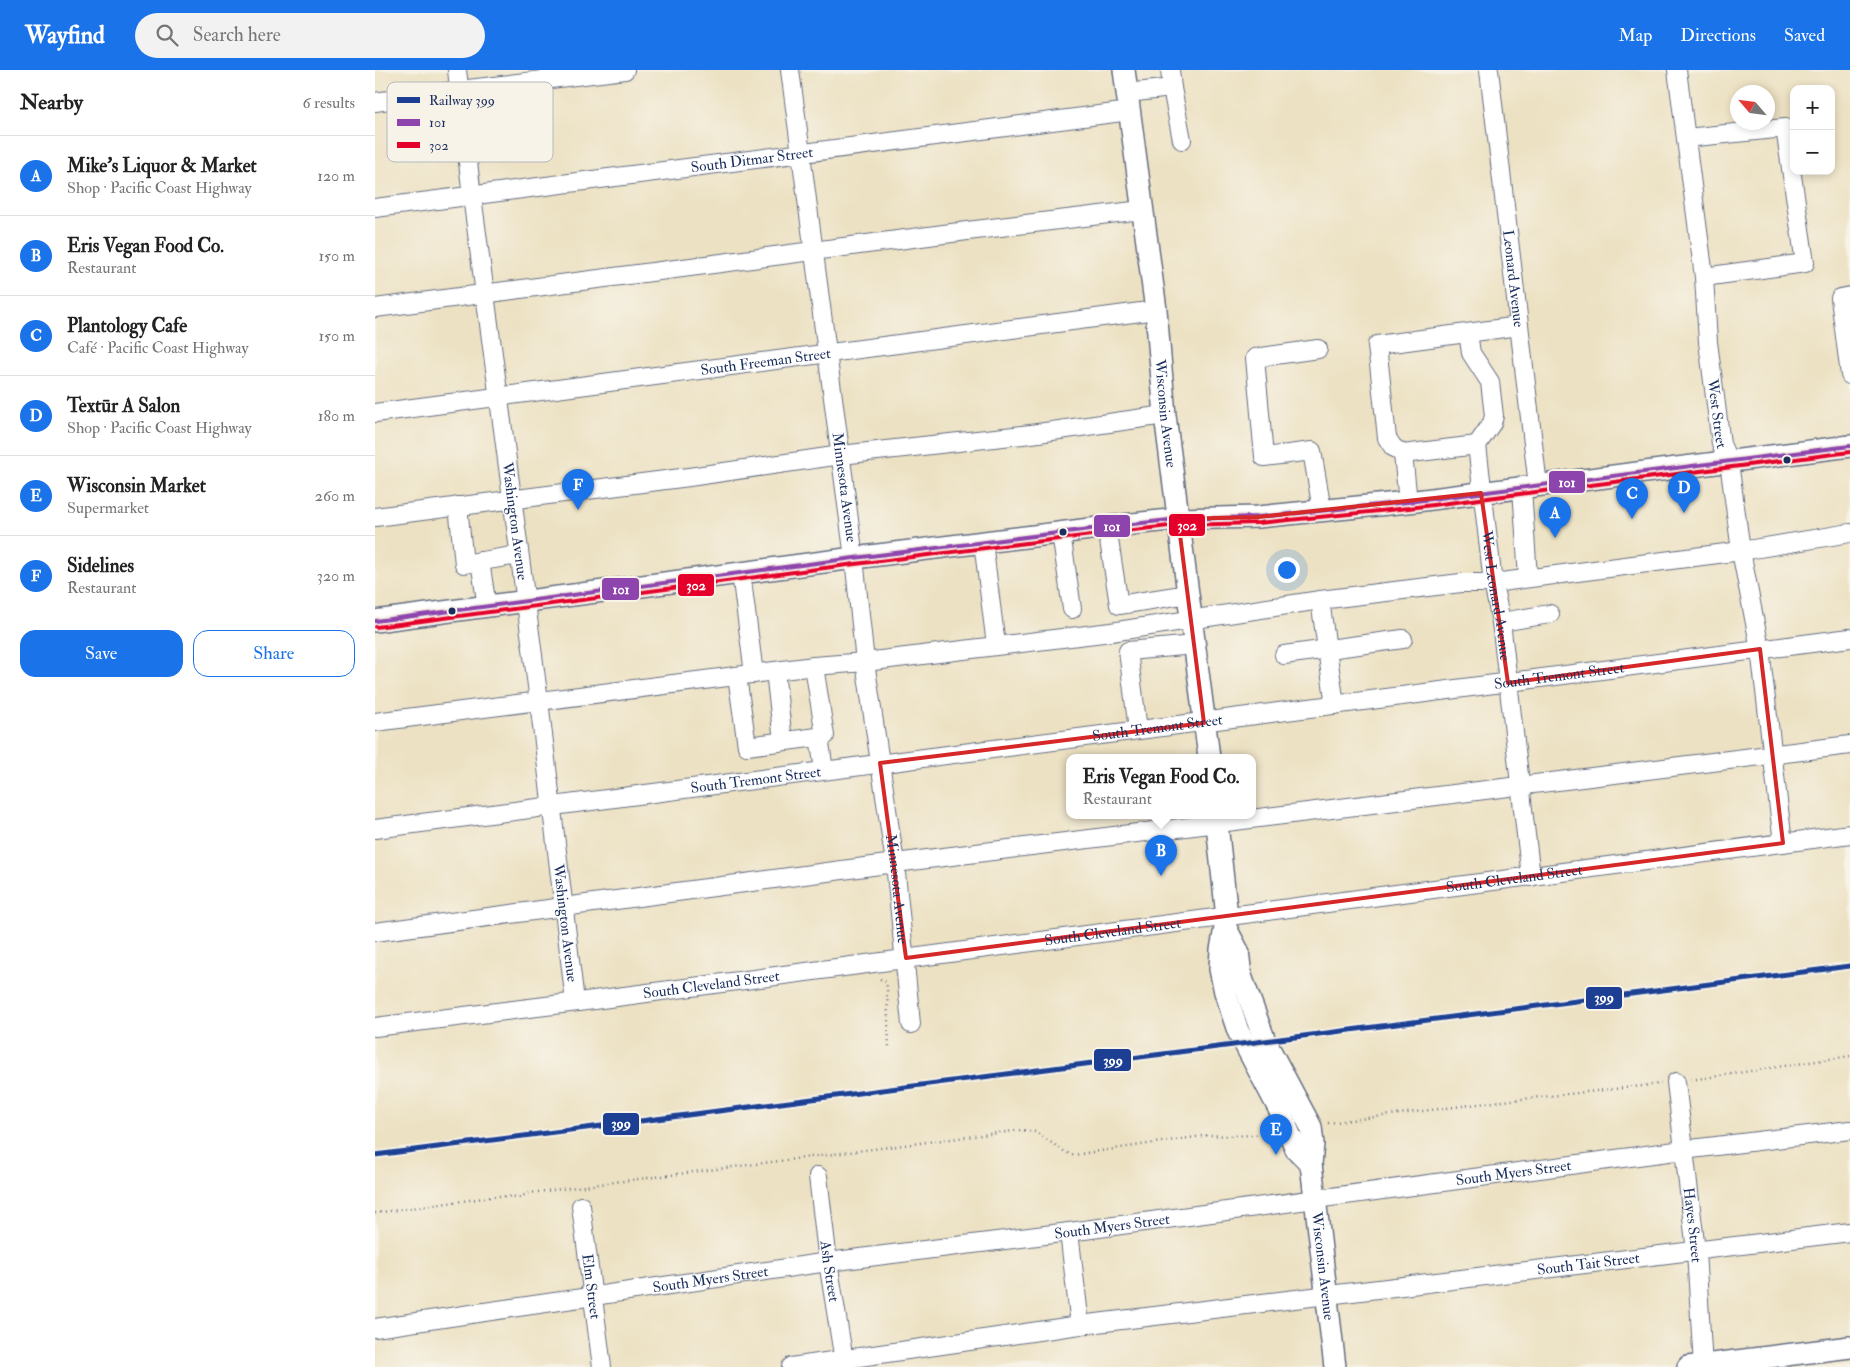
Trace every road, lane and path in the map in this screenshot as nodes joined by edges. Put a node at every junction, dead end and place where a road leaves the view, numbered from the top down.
1 (625, 70) edge
2 (790, 70) edge
3 (1125, 70) edge
4 (1170, 70) edge
5 (1489, 70) edge
6 (1677, 70) edge
7 (525, 82) edge
8 (1172, 88) junction
9 (1129, 102) junction
10 (1686, 138) junction
11 (1182, 140) dead end
12 (801, 152) junction
13 (468, 162) edge
14 (472, 196) junction
15 (375, 208) edge
16 (1143, 210) junction
17 (814, 252) junction
18 (1704, 277) junction
19 (485, 294) junction
20 (1850, 296) edge
21 (375, 308) edge
22 (1156, 310) junction
23 (1519, 326) junction
24 (1468, 333) junction
25 (1318, 349) dead end
26 (827, 355) junction
27 (1850, 375) edge
28 (499, 397) junction
29 (375, 413) edge
30 (1165, 415) junction
31 (1477, 444) junction
32 (1850, 446) edge
33 (1403, 454) junction
34 (841, 455) junction
35 (1729, 462) junction
36 (1530, 487) junction
37 (1481, 493) junction
38 (512, 499) junction
39 (1407, 502) junction
40 (458, 506) junction
41 (1322, 510) junction
42 (375, 517) edge
43 (1178, 519) junction
44 (1111, 527) junction
45 (1061, 533) junction
46 (1850, 533) edge
47 (983, 542) junction
48 (1741, 551) junction
49 (519, 555) junction
50 (854, 558) junction
51 (480, 561) junction
52 (741, 573) junction
53 (1528, 578) junction
54 (1493, 583) junction
55 (1188, 594) junction
56 (1321, 600) junction
57 (525, 602) junction
58 (487, 607) junction
59 (1072, 609) dead end
60 (1549, 614) dead end
61 (1191, 620) junction
62 (375, 621) edge
63 (1501, 622) junction
64 (1125, 630) junction
65 (1403, 638) dead end
66 (1850, 638) edge
67 (996, 645) junction
68 (1194, 645) junction
69 (1327, 649) junction
70 (1759, 649) junction
71 (1128, 651) junction
72 (1283, 656) dead end
73 (865, 662) junction
74 (814, 666) junction
75 (775, 671) junction
76 (745, 675) junction
77 (1508, 683) junction
78 (539, 701) junction
79 (1335, 705) junction
80 (375, 722) edge
81 (1204, 723) junction
82 (1138, 730) junction
83 (819, 737) junction
84 (783, 741) junction
85 (1850, 745) edge
86 (1209, 754) edge
87 (1771, 755) junction
88 (880, 763) junction
89 (824, 770) junction
90 (1520, 785) junction
91 (550, 806) junction
92 (1256, 815) edge
93 (1216, 819) edge
94 (375, 829) edge
95 (1850, 834) edge
96 (1783, 843) junction
97 (895, 863) junction
98 (1531, 877) junction
99 (563, 908) junction
100 (1226, 922) junction
101 (375, 932) edge
102 (906, 958) junction
103 (871, 980) dead end
104 (575, 1002) junction
105 (911, 1024) dead end
106 (375, 1027) edge
107 (889, 1050) dead end
108 (1850, 1056) edge
109 (1676, 1082) junction
110 (1311, 1126) junction
111 (1288, 1130) junction
112 (1850, 1130) edge
113 (1683, 1150) junction
114 (1311, 1164) junction
115 (818, 1176) dead end
116 (1316, 1199) junction
117 (581, 1206) dead end
118 (375, 1213) edge
119 (1069, 1232) junction
120 (1850, 1232) edge
121 (1695, 1251) junction
122 (828, 1262) junction
123 (1326, 1295) junction
124 (594, 1296) junction
125 (1080, 1325) junction
126 (375, 1328) edge
127 (1850, 1346) edge
128 (845, 1363) edge
129 (1698, 1366) edge
130 (603, 1367) edge
131 (791, 1367) edge
132 (1335, 1367) edge

1 - 7 street
2 - 12 street, Minnesota Avenue
3 - 9 main road, Wisconsin Avenue
4 - 8 street
5 - 23 street, Leonard Avenue
6 - 10 street, West Street
8 - 9 street, South Ditmar Street
8 - 11 street
9 - 12 street, South Ditmar Street
9 - 16 main road, Wisconsin Avenue
10 - 18 street, West Street
10 - 18 street
12 - 14 street, South Ditmar Street
12 - 17 street, Minnesota Avenue
13 - 14 street, Washington Avenue
14 - 15 street, South Ditmar Street
14 - 19 street, Washington Avenue
16 - 17 street
16 - 22 main road, Wisconsin Avenue
17 - 19 street
17 - 26 street, Minnesota Avenue
18 - 35 street, West Street
19 - 21 street
19 - 28 street, Washington Avenue
20 - 27 street
22 - 26 street, South Freeman Street
22 - 30 main road, Wisconsin Avenue
23 - 24 street
23 - 36 street, Leonard Avenue
24 - 31 street
24 - 33 street
25 - 41 street
26 - 28 street, South Freeman Street
26 - 34 street, Minnesota Avenue
28 - 29 street, South Freeman Street
28 - 38 street, Washington Avenue
30 - 34 street
30 - 43 main road, Wisconsin Avenue
31 - 33 street
31 - 37 street, West Leonard Avenue
32 - 35 main road
33 - 39 street
34 - 38 street
34 - 50 street, Minnesota Avenue
35 - 36 main road
35 - 48 street, West Street
36 - 37 main road
36 - 53 street, Leonard Avenue
37 - 39 main road
37 - 54 street, West Leonard Avenue
38 - 40 street
38 - 49 street, Washington Avenue
39 - 41 main road
40 - 42 street
40 - 51 street
41 - 43 main road
43 - 44 main road
43 - 55 main road, Wisconsin Avenue
44 - 45 main road
44 - 55 street
45 - 47 main road
45 - 59 street
46 - 48 street
47 - 50 main road
47 - 67 street
48 - 53 street
48 - 70 street, West Street
49 - 51 street
49 - 57 street, Washington Avenue
50 - 52 main road
50 - 73 street, Minnesota Avenue
51 - 58 street
52 - 57 main road
52 - 76 street
53 - 54 street
54 - 56 street
54 - 63 street, West Leonard Avenue
55 - 61 main road, Wisconsin Avenue
56 - 61 street
56 - 69 street
57 - 58 main road
57 - 78 street, Washington Avenue
58 - 62 main road
60 - 63 street
61 - 64 street
61 - 68 main road, Wisconsin Avenue
63 - 77 street, West Leonard Avenue
64 - 67 street
64 - 71 street
65 - 69 street
66 - 70 street, South Tremont Street
67 - 73 street
68 - 71 street
68 - 81 main road, Wisconsin Avenue
69 - 72 street
69 - 79 street
70 - 77 street, South Tremont Street
70 - 87 street, West Street
71 - 82 street
73 - 74 street
73 - 88 street, Minnesota Avenue
74 - 75 street
74 - 83 street
75 - 76 street
75 - 84 street
76 - 78 street
76 - 84 street
77 - 79 street, South Tremont Street
77 - 90 street, West Leonard Avenue
78 - 80 street
78 - 91 street, Washington Avenue
79 - 81 street, South Tremont Street
81 - 82 street, South Tremont Street
81 - 86 main road, Wisconsin Avenue
82 - 88 street, South Tremont Street
83 - 84 street
83 - 89 street
85 - 87 street
87 - 90 street
87 - 96 street, West Street
88 - 89 street, South Tremont Street
88 - 97 street, Minnesota Avenue
89 - 91 street, South Tremont Street
90 - 92 street
90 - 98 street, West Leonard Avenue
91 - 94 street, South Tremont Street
91 - 99 street, Washington Avenue
93 - 97 street
93 - 100 main road, Wisconsin Avenue
95 - 96 street, South Cleveland Street
96 - 98 street, South Cleveland Street
97 - 99 street
97 - 102 street, Minnesota Avenue
98 - 100 street, South Cleveland Street
99 - 101 street
99 - 104 street, Washington Avenue
100 - 102 street, South Cleveland Street
100 - 110 main road, Wisconsin Avenue
100 - 111 main road, Wisconsin Avenue
102 - 104 street, South Cleveland Street
102 - 105 street, Minnesota Avenue
103 - 107 path
104 - 106 street, South Cleveland Street
108 - 109 path
109 - 110 path
109 - 113 street, Hayes Street
110 - 114 main road, Wisconsin Avenue
111 - 114 main road, Wisconsin Avenue
111 - 118 path
112 - 113 street, South Myers Street
113 - 116 street, South Myers Street
113 - 121 street, Hayes Street
114 - 116 main road, Wisconsin Avenue
115 - 122 street, Ash Street
116 - 119 street, South Myers Street
116 - 123 main road, Wisconsin Avenue
117 - 124 street, Elm Street
119 - 122 street, South Myers Street
119 - 125 street
120 - 121 street, South Tait Street
121 - 123 street, South Tait Street
121 - 129 street, Hayes Street
122 - 124 street, South Myers Street
122 - 128 street, Ash Street
123 - 125 street, South Tait Street
123 - 132 main road, Wisconsin Avenue
124 - 126 street, South Myers Street
124 - 130 street, Elm Street
125 - 128 street, South Tait Street
127 - 129 main road
128 - 131 street, South Tait Street

